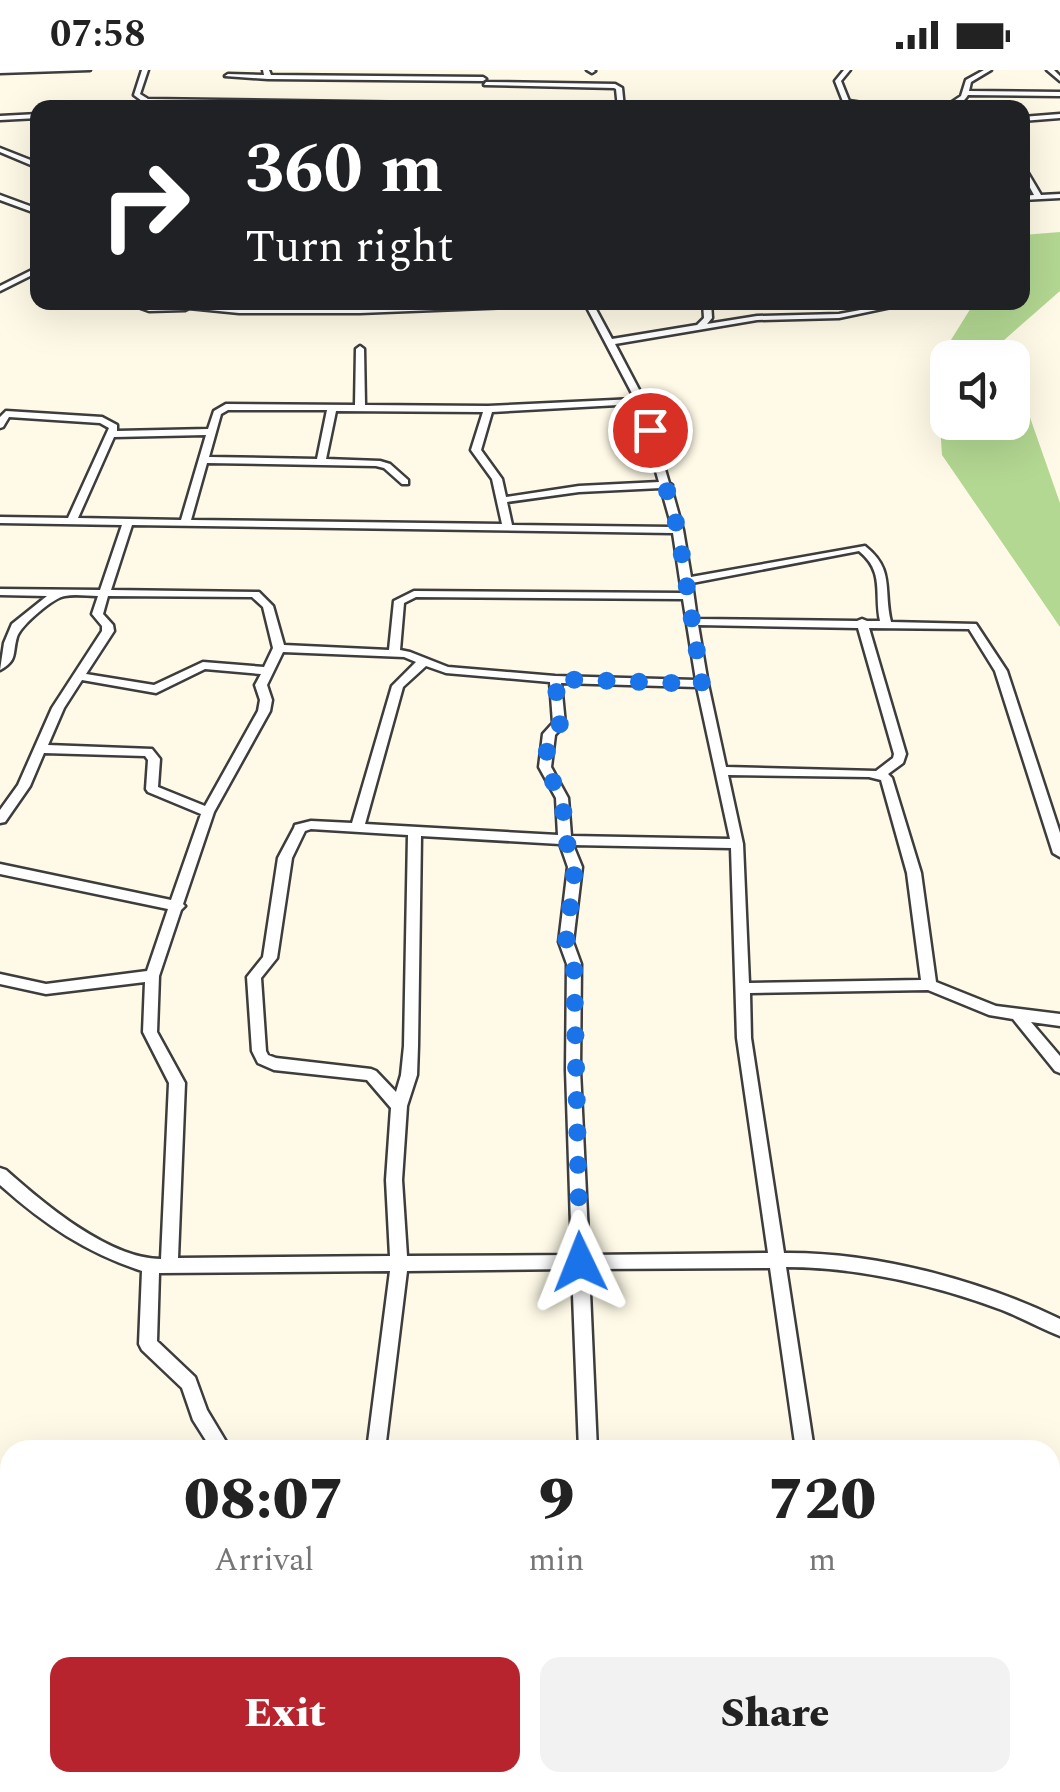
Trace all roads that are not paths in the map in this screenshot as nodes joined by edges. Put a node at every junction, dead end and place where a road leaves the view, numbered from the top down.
1 (88, 70) edge
2 (145, 70) edge
3 (482, 70) edge
4 (847, 70) edge
5 (988, 70) edge
6 (1050, 70) edge
7 (0, 71) edge
8 (229, 73) edge
9 (267, 73) edge
10 (1060, 79) edge
11 (484, 82) junction
12 (965, 94) junction
13 (1060, 94) edge
14 (146, 100) edge
15 (225, 100) edge
16 (490, 100) edge
17 (620, 100) edge
18 (845, 100) edge
19 (957, 100) edge
20 (30, 116) edge
21 (1060, 116) edge
22 (0, 118) edge
23 (1030, 118) edge
24 (0, 150) edge
25 (30, 163) edge
26 (1030, 181) edge
27 (1060, 196) edge
28 (0, 198) edge
29 (1030, 198) edge
30 (1039, 198) junction
31 (30, 209) edge
32 (30, 273) edge
33 (0, 289) edge
34 (592, 310) edge
35 (708, 310) edge
36 (876, 310) edge
37 (698, 328) junction
38 (610, 342) junction
39 (360, 350) dead end
40 (641, 401) junction
41 (332, 407) junction
42 (360, 408) junction
43 (488, 409) junction
44 (0, 425) edge
45 (211, 432) junction
46 (114, 434) junction
47 (203, 460) junction
48 (321, 462) junction
49 (405, 482) dead end
50 (666, 484) junction
51 (502, 500) junction
52 (0, 520) edge
53 (72, 521) junction
54 (128, 522) junction
55 (184, 522) junction
56 (507, 526) junction
57 (678, 530) junction
58 (688, 588) junction
59 (0, 592) edge
60 (57, 592) junction
61 (104, 592) junction
62 (693, 622) junction
63 (862, 622) junction
64 (886, 624) junction
65 (278, 648) junction
66 (394, 653) junction
67 (423, 662) junction
68 (0, 667) edge
69 (264, 671) junction
70 (80, 676) junction
71 (555, 679) junction
72 (702, 684) junction
73 (42, 749) junction
74 (723, 771) junction
75 (880, 774) junction
76 (208, 812) junction
77 (0, 819) edge
78 (357, 828) junction
79 (415, 832) junction
80 (566, 840) junction
81 (737, 844) junction
82 (1060, 852) edge
83 (0, 870) edge
84 (178, 906) junction
85 (152, 976) junction
86 (0, 980) edge
87 (929, 985) junction
88 (742, 988) junction
89 (1020, 1017) junction
90 (1060, 1020) edge
91 (1060, 1067) edge
92 (399, 1106) junction
93 (0, 1174) edge
94 (778, 1261) junction
95 (580, 1262) junction
96 (160, 1266) junction
97 (399, 1266) junction
98 (1060, 1328) edge
99 (216, 1440) edge
100 (377, 1440) edge
101 (588, 1440) edge
102 (804, 1440) edge

1 - 7 street
2 - 14 street
3 - 11 street
4 - 18 street
5 - 12 street
6 - 10 street
8 - 9 street
8 - 15 street
9 - 11 street
11 - 16 street
11 - 17 street
12 - 13 street
12 - 19 street
20 - 22 street
21 - 23 street
24 - 25 street
26 - 30 street
27 - 30 street
28 - 31 street
29 - 30 street
32 - 33 street
34 - 38 street
35 - 37 street
36 - 37 street
37 - 38 street
38 - 40 street
39 - 42 street
40 - 43 street
40 - 50 street
41 - 42 street
41 - 45 street
41 - 48 street
42 - 43 street
43 - 51 street
44 - 46 street
45 - 46 street
45 - 47 street
46 - 53 street
47 - 48 street
47 - 55 street
48 - 49 street
50 - 51 street
50 - 57 street
51 - 56 street
52 - 53 street
53 - 54 street
54 - 55 street
54 - 61 street
55 - 56 street
56 - 57 street
57 - 58 street
58 - 62 street
58 - 64 street
58 - 66 street
59 - 60 street
60 - 61 street
60 - 68 street
61 - 65 street
61 - 70 street
62 - 63 street
62 - 72 street
63 - 64 street
63 - 75 street
64 - 82 street
65 - 66 street
65 - 69 street
66 - 67 street
67 - 71 street
67 - 78 street
69 - 70 street
69 - 76 street
70 - 73 street
71 - 72 street
71 - 80 street
72 - 74 street
73 - 76 street
73 - 77 street
74 - 75 street
74 - 81 street
75 - 87 street
76 - 84 street
78 - 79 street
78 - 92 street
79 - 80 street
79 - 92 street
80 - 81 street
80 - 95 street
81 - 88 street
83 - 84 street
84 - 85 street
85 - 86 street
85 - 96 street
87 - 88 street
87 - 89 street
88 - 94 street
89 - 90 street
89 - 91 street
92 - 97 street
93 - 96 street
94 - 95 street
94 - 98 street
94 - 102 street
95 - 97 street
95 - 101 street
96 - 97 street
96 - 99 street
97 - 100 street

